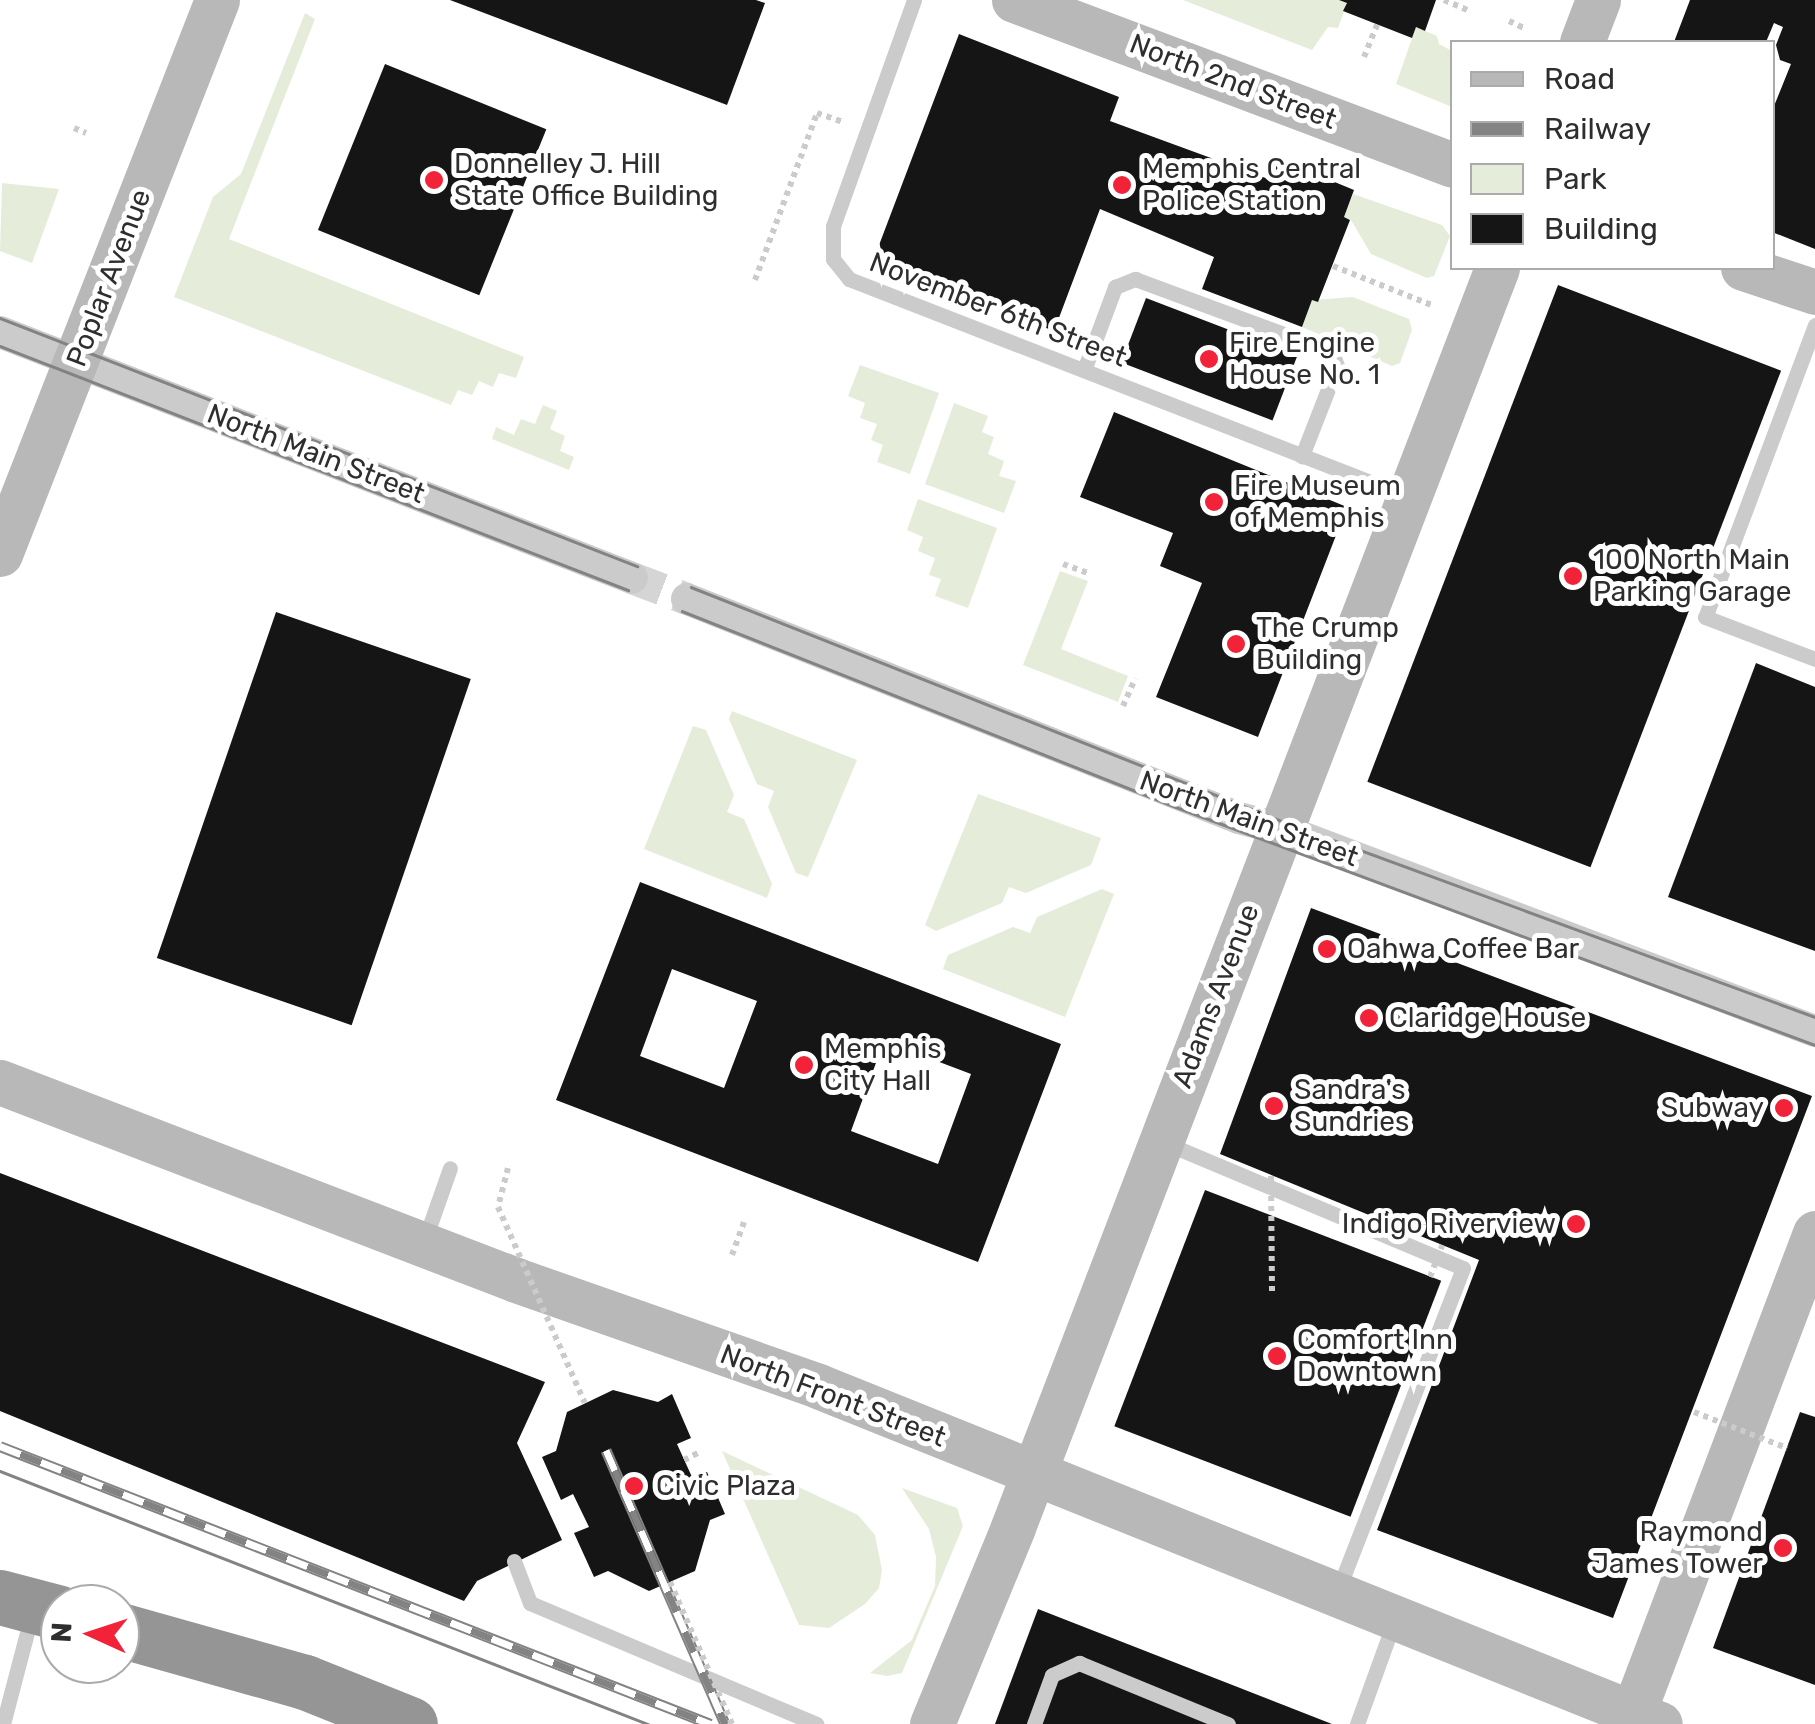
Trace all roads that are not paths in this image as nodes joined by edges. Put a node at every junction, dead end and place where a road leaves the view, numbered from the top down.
1 (217, 0) edge
2 (914, 0) edge
3 (1014, 0) edge
4 (1598, 0) edge
5 (1583, 40) edge
6 (1450, 165) edge
7 (1496, 270) edge
8 (1749, 270) edge
9 (1815, 292) edge
10 (1815, 324) edge
11 (0, 332) edge
12 (76, 362) junction
13 (1084, 370) junction
14 (1302, 456) junction
15 (1408, 496) junction
16 (0, 554) edge
17 (611, 571) tunnel mouth
18 (687, 599) tunnel mouth
19 (1815, 659) edge
20 (1280, 829) junction
21 (1815, 1031) edge
22 (0, 1082) edge
23 (1160, 1142) junction
24 (450, 1168) dead end
25 (1815, 1233) edge
26 (424, 1244) junction
27 (1032, 1474) junction
28 (514, 1562) dead end
29 (1337, 1595) junction
30 (31, 1605) edge
31 (1395, 1618) junction
32 (140, 1636) edge
33 (1641, 1720) edge
34 (3, 1724) edge
35 (410, 1724) edge
36 (817, 1724) edge
37 (932, 1724) edge
38 (1034, 1724) edge
39 (1228, 1724) edge
40 (1357, 1724) edge

1 - 12 street, Poplar Avenue
2 - 13 lane, November 6th Street
3 - 6 street, North 2nd Street
4 - 5 street
7 - 15 street, Adams Avenue
8 - 9 street
10 - 19 lane
11 - 12 street, North Main Street
12 - 16 street, Poplar Avenue
12 - 17 street, North Main Street
13 - 14 lane, November 6th Street
13 - 14 lane
14 - 15 lane, November 6th Street
15 - 20 street, Adams Avenue
18 - 20 street, North Main Street
20 - 21 street, North Main Street
20 - 23 street, Adams Avenue
22 - 26 street, North Front Street
23 - 27 street, Adams Avenue
23 - 29 lane
24 - 26 lane
25 - 33 street
26 - 27 street, North Front Street
27 - 29 street, North Front Street
27 - 37 street, Adams Avenue
28 - 36 lane
29 - 31 street, North Front Street
30 - 34 lane
31 - 33 street, North Front Street
31 - 40 lane
32 - 35 highway
38 - 39 lane

